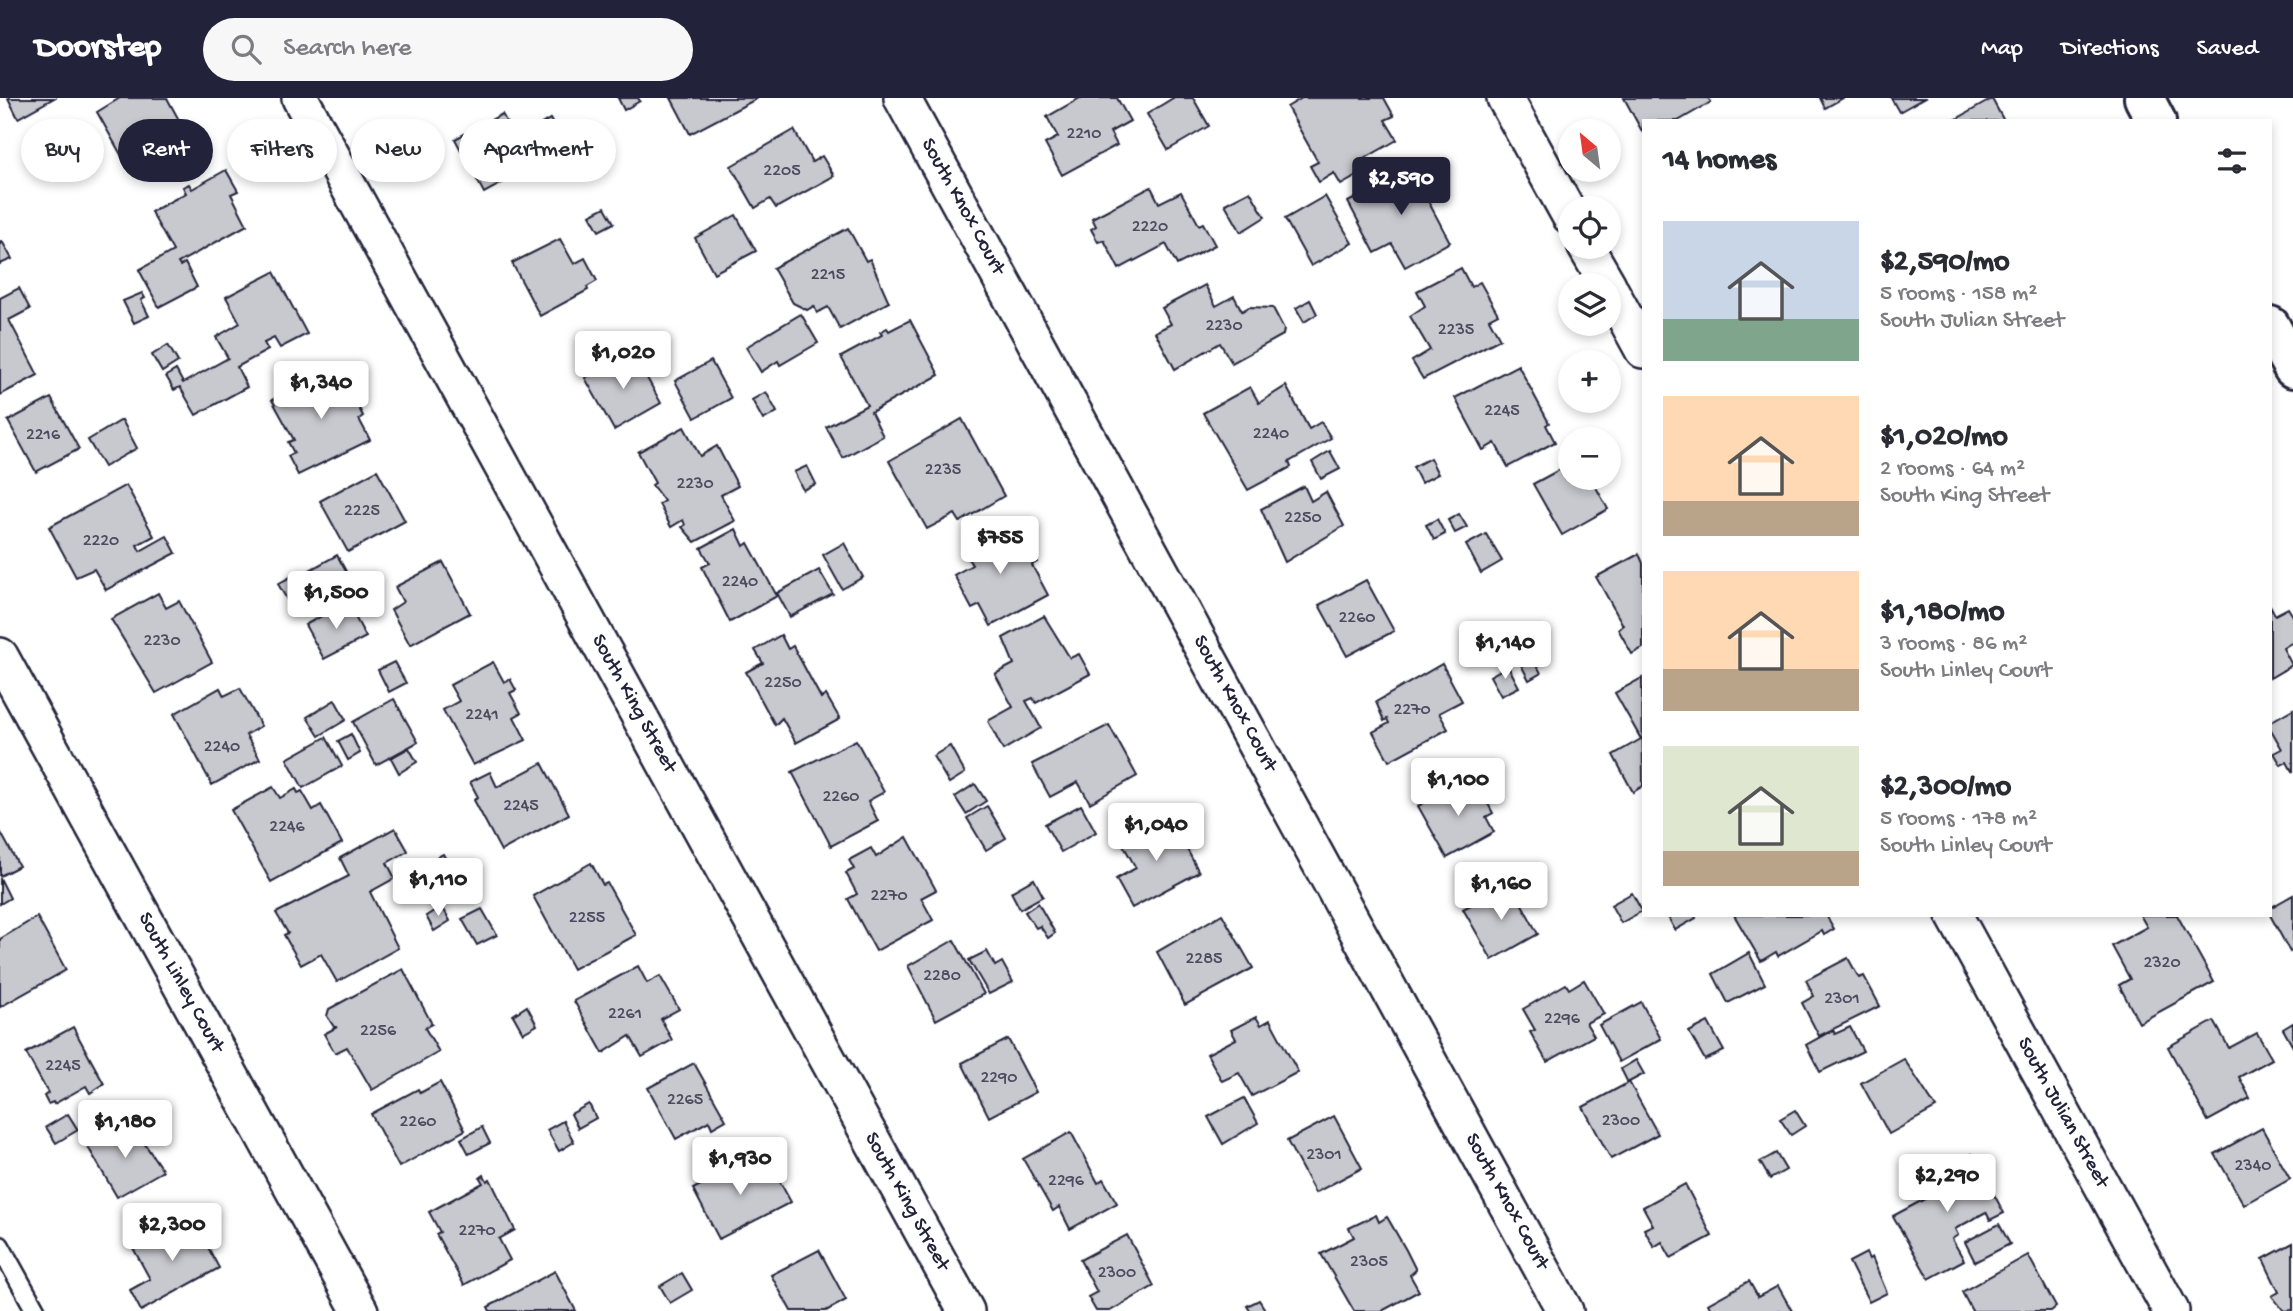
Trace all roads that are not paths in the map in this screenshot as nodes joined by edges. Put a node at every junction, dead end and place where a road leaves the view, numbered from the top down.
1 (300, 98) edge
2 (902, 98) edge
3 (1505, 98) edge
4 (2144, 98) edge
5 (2155, 119) edge
6 (1559, 196) edge
7 (1621, 310) edge
8 (2272, 330) edge
9 (1642, 348) edge
10 (2293, 368) edge
11 (0, 656) edge
12 (1955, 917) edge
13 (0, 1246) edge
14 (36, 1311) edge
15 (360, 1311) edge
16 (966, 1311) edge
17 (1566, 1311) edge
18 (2171, 1311) edge

1 - 16 street, South King Street
2 - 17 street, South Knox Court
3 - 6 street
4 - 5 street
7 - 9 street
8 - 10 street
11 - 15 street, South Linley Court
12 - 18 street, South Julian Street
13 - 14 lane

